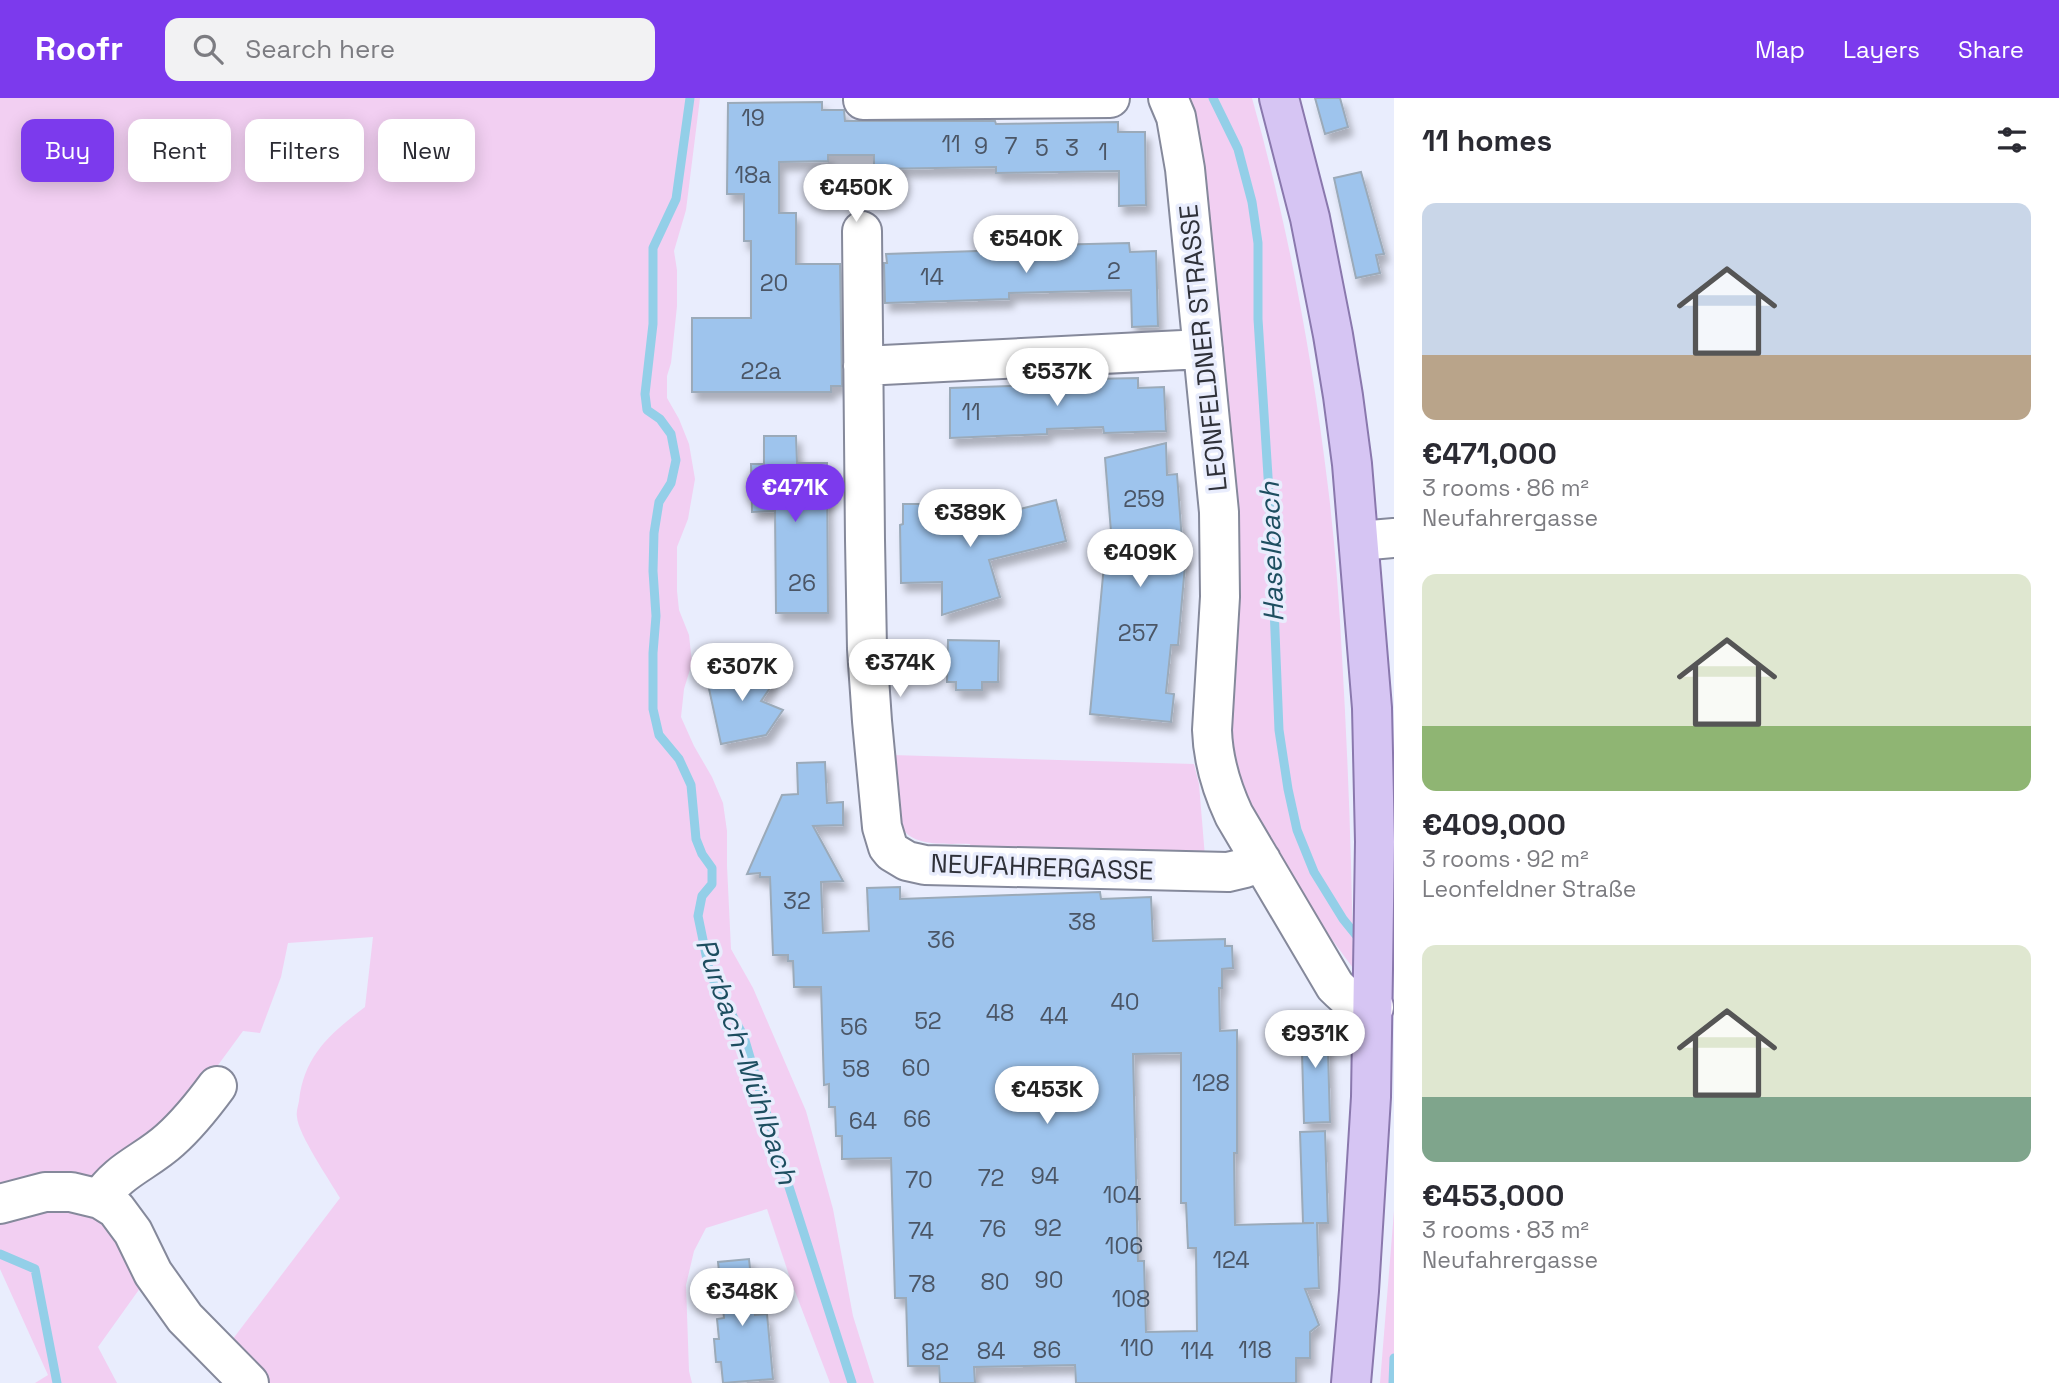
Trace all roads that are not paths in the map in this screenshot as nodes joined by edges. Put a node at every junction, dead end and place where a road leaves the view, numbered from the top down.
1 (1110, 98) edge
2 (1168, 98) edge
3 (1279, 98) edge
4 (863, 100) edge
5 (862, 231) dead end
6 (1203, 349) junction
7 (863, 366) junction
8 (1376, 539) edge
9 (1261, 860) junction
10 (1374, 992) junction
11 (217, 1086) dead end
12 (100, 1199) junction
13 (0, 1204) edge
14 (249, 1383) edge
15 (1350, 1383) edge

1 - 4 street
2 - 6 street, LEONFELDNER STRASSE
3 - 8 main road
5 - 7 street, NEUFAHRERGASSE
6 - 7 street
6 - 9 street, LEONFELDNER STRASSE
7 - 9 street, NEUFAHRERGASSE
8 - 10 main road
9 - 10 street, LEONFELDNER STRASSE
10 - 15 main road
11 - 12 street
12 - 13 street
12 - 14 street

